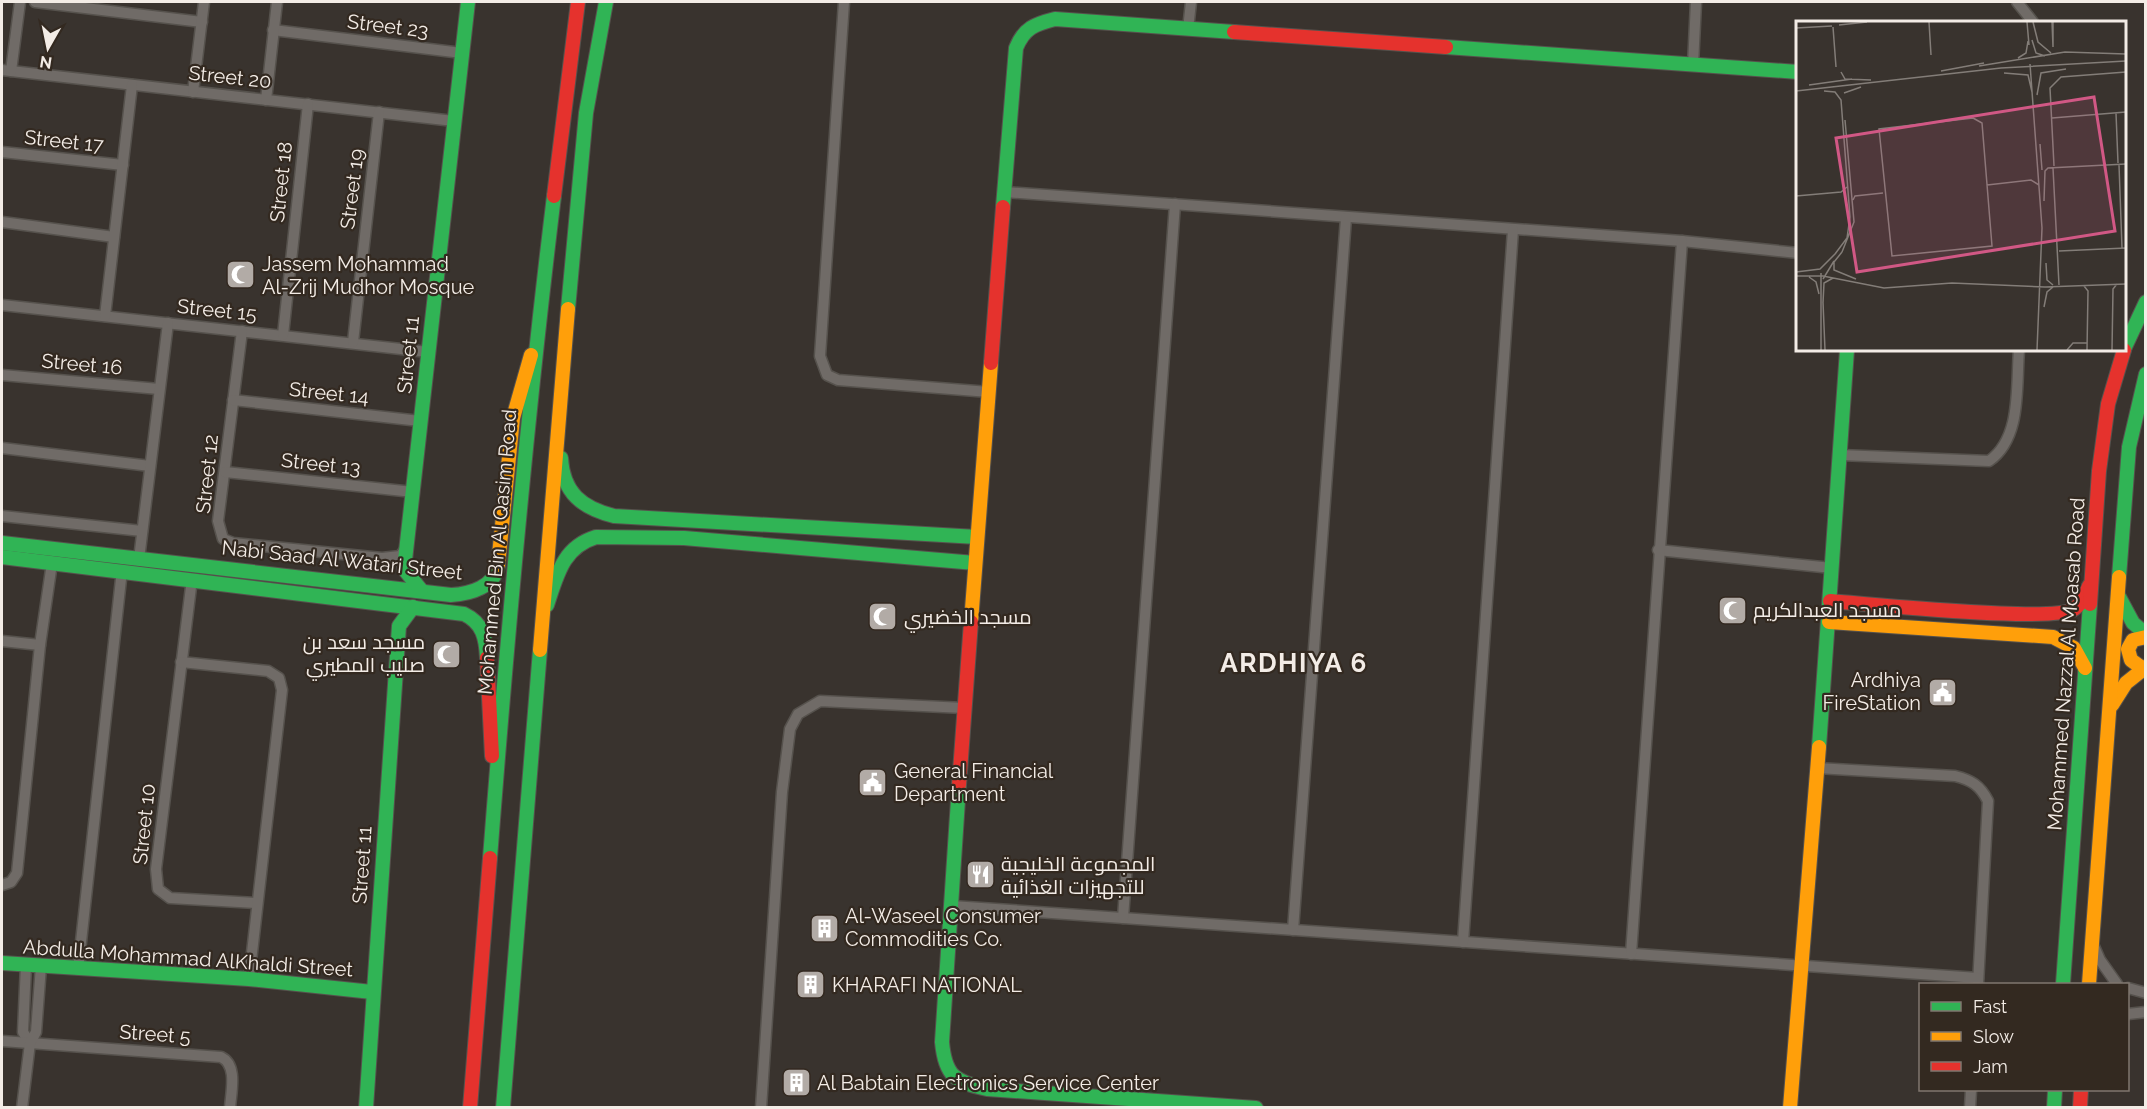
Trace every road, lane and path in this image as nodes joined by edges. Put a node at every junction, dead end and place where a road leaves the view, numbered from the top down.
1 (20, 2) edge
2 (35, 2) edge
3 (204, 2) edge
4 (277, 2) edge
5 (468, 2) edge
6 (578, 2) edge
7 (585, 2) edge
8 (606, 2) edge
9 (844, 2) edge
10 (1191, 2) edge
11 (1696, 2) edge
12 (2018, 2) edge
13 (2032, 21) edge
14 (202, 22) junction
15 (1188, 29) junction
16 (273, 30) junction
17 (462, 53) junction
18 (1693, 65) junction
19 (6, 71) edge
20 (1796, 72) edge
21 (132, 85) junction
22 (193, 92) junction
23 (266, 100) junction
24 (308, 104) junction
25 (379, 112) junction
26 (586, 113) junction
27 (454, 121) junction
28 (2, 152) edge
29 (123, 165) junction
30 (1005, 192) junction
31 (1175, 204) junction
32 (1346, 218) junction
33 (2, 222) edge
34 (574, 230) junction
35 (1513, 230) junction
36 (114, 237) junction
37 (1682, 241) junction
38 (1796, 253) edge
39 (2145, 302) edge
40 (2, 305) edge
41 (105, 316) junction
42 (168, 323) junction
43 (538, 329) junction
44 (242, 331) junction
45 (283, 335) junction
46 (353, 342) junction
47 (2126, 345) edge
48 (1847, 351) edge
49 (2019, 351) edge
50 (2123, 351) edge
51 (428, 352) junction
52 (2145, 374) edge
53 (2, 375) edge
54 (159, 389) junction
55 (989, 392) junction
56 (233, 400) junction
57 (420, 421) junction
58 (2, 448) edge
59 (1839, 455) junction
60 (150, 466) junction
61 (225, 472) junction
62 (413, 492) junction
63 (2, 516) edge
64 (614, 516) junction
65 (142, 531) junction
66 (615, 537) junction
67 (977, 537) junction
68 (2, 543) edge
69 (407, 546) junction
70 (1658, 550) junction
71 (2, 557) edge
72 (139, 559) junction
73 (52, 563) junction
74 (975, 563) junction
75 (1832, 568) junction
76 (404, 569) junction
77 (122, 570) junction
78 (192, 579) junction
79 (2092, 579) junction
80 (377, 584) junction
81 (426, 591) junction
82 (2118, 595) junction
83 (370, 601) junction
84 (1830, 601) junction
85 (385, 603) junction
86 (413, 607) junction
87 (429, 608) junction
88 (1996, 613) junction
89 (544, 614) junction
90 (1829, 622) junction
91 (399, 626) junction
92 (1994, 632) junction
93 (2145, 636) edge
94 (2, 641) edge
95 (40, 645) junction
96 (181, 662) junction
97 (2144, 668) edge
98 (2086, 671) junction
99 (964, 708) junction
100 (2108, 716) junction
101 (1817, 768) junction
102 (495, 794) junction
103 (2, 885) edge
104 (256, 903) junction
105 (952, 906) junction
106 (1123, 918) junction
107 (1293, 930) junction
108 (2092, 941) junction
109 (1463, 942) junction
110 (1631, 954) junction
111 (2, 963) edge
112 (26, 965) junction
113 (41, 966) junction
114 (1803, 966) junction
115 (78, 969) junction
116 (249, 979) junction
117 (1978, 981) edge
118 (2063, 983) edge
119 (2089, 983) edge
120 (2116, 983) edge
121 (2129, 989) edge
122 (372, 992) junction
123 (2145, 993) edge
124 (2145, 1012) edge
125 (2129, 1014) edge
126 (2, 1041) edge
127 (30, 1043) junction
128 (1971, 1091) edge
129 (2055, 1091) edge
130 (2081, 1091) edge
131 (1109, 1103) edge
132 (22, 1107) edge
133 (230, 1107) edge
134 (366, 1107) edge
135 (470, 1107) edge
136 (503, 1107) edge
137 (761, 1107) edge
138 (1256, 1107) edge
139 (1790, 1107) edge
140 (1970, 1107) edge
141 (2054, 1107) edge
142 (2080, 1107) edge

1 - 19 street
2 - 14 street
3 - 14 street
4 - 16 street
5 - 17 street, Street 11
6 - 43 street, Mohammed Bin Al Qasim Road
7 - 26 street
8 - 26 street
9 - 55 street
10 - 15 street
11 - 18 street
12 - 13 street
14 - 22 street
15 - 18 street
15 - 30 street
16 - 17 street, Street 23
16 - 23 street
17 - 27 street, Street 11
18 - 20 street
19 - 21 street, Street 20
21 - 22 street, Street 20
21 - 29 street, Street 17
22 - 23 street, Street 20
23 - 24 street, Street 20
24 - 25 street, Street 20
24 - 45 street, Street 18
25 - 27 street, Street 20
25 - 46 street, Street 19
26 - 34 street
27 - 51 street, Street 11
28 - 29 street, Street 17
29 - 36 street, Street 17
30 - 31 street
30 - 55 street
31 - 32 street
31 - 106 street
32 - 35 street
32 - 107 street
33 - 36 street
34 - 64 street
34 - 89 street
35 - 37 street
35 - 109 street
36 - 41 street, Street 17
37 - 38 street
37 - 70 street
39 - 47 street, Mohammed Nazzal Al Moasab Road
40 - 41 street, Street 15
41 - 42 street, Street 15
42 - 44 street, Street 15
42 - 54 street
43 - 81 street, Nabi Saad Al Watari Street
43 - 102 street, Mohammed Bin Al Qasim Road
44 - 45 street, Street 15
44 - 56 street, Street 12
45 - 46 street, Street 15
46 - 51 street, Street 15
48 - 59 street
49 - 59 street
50 - 79 street, Mohammed Nazzal Al Moasab Road
51 - 57 street, Street 11
52 - 82 street
53 - 54 street, Street 16
54 - 60 street
55 - 67 street
56 - 57 street, Street 14
56 - 61 street, Street 12
57 - 62 street, Street 11
58 - 60 street
59 - 75 street
60 - 65 street
61 - 62 street, Street 13
61 - 69 street, Street 12
62 - 69 street, Street 11
63 - 65 street
64 - 66 street
64 - 67 street
65 - 72 street
66 - 74 street
66 - 89 street
67 - 74 street
68 - 72 street, Nabi Saad Al Watari Street
69 - 76 street, Street 11
70 - 75 street
70 - 110 street
71 - 73 street, Nabi Saad Al Watari Street
72 - 80 street, Nabi Saad Al Watari Street
73 - 77 street, Nabi Saad Al Watari Street
73 - 95 street
74 - 99 street
75 - 84 street
76 - 80 street
76 - 81 street
77 - 78 street, Nabi Saad Al Watari Street
77 - 115 street
78 - 83 street, Nabi Saad Al Watari Street
78 - 96 street, Street 10
79 - 88 street
79 - 98 street, Mohammed Nazzal Al Moasab Road
80 - 81 street, Nabi Saad Al Watari Street
80 - 83 street
81 - 87 street
82 - 93 street
82 - 100 street
83 - 85 street, Nabi Saad Al Watari Street
84 - 88 street
84 - 90 street
85 - 86 street, Nabi Saad Al Watari Street
85 - 91 street
86 - 87 street, Nabi Saad Al Watari Street
86 - 91 street
87 - 102 street, Nabi Saad Al Watari Street
88 - 92 street
89 - 136 street
90 - 92 street
90 - 101 street
91 - 122 street, Street 11
92 - 98 street
93 - 97 street
94 - 95 street
95 - 103 street
96 - 104 street
96 - 104 street, Street 10
97 - 100 street
98 - 118 street, Mohammed Nazzal Al Moasab Road
99 - 105 street
99 - 137 street
100 - 108 street
101 - 114 street
101 - 117 street
102 - 135 street, Mohammed Bin Al Qasim Road
104 - 116 street
105 - 106 street
105 - 131 street
106 - 107 street
107 - 109 street
108 - 119 street
108 - 120 street
109 - 110 street
110 - 114 street
111 - 112 street, Abdulla Mohammad AlKhaldi Street
112 - 113 street, Abdulla Mohammad AlKhaldi Street
112 - 127 street
113 - 115 street, Abdulla Mohammad AlKhaldi Street
113 - 127 street
114 - 117 street
114 - 139 street
115 - 116 street, Abdulla Mohammad AlKhaldi Street
116 - 122 street, Abdulla Mohammad AlKhaldi Street
121 - 123 street
122 - 134 street, Street 11
124 - 125 street
126 - 127 street, Street 5
127 - 132 street
127 - 133 street, Street 5
128 - 140 street
129 - 141 street
130 - 142 street
131 - 138 street

